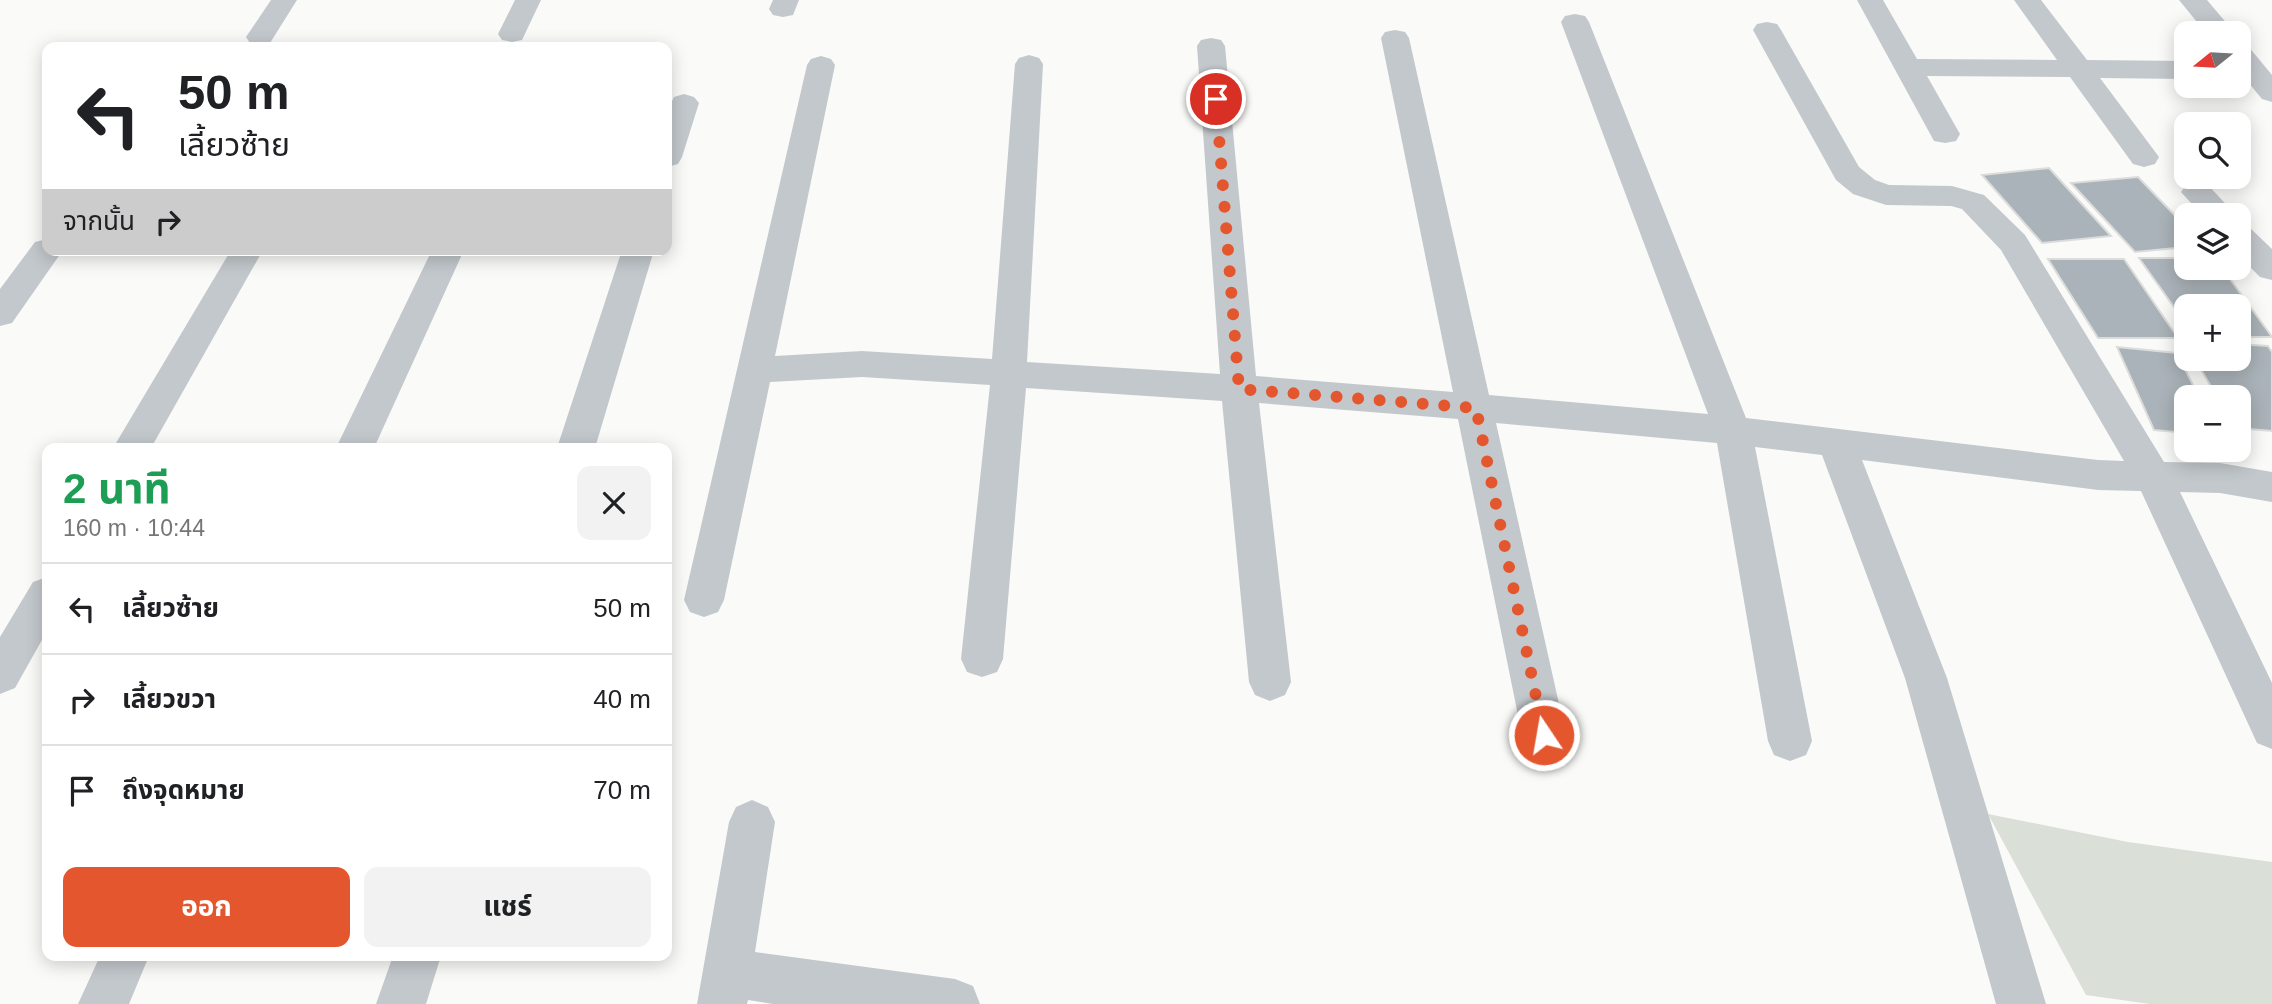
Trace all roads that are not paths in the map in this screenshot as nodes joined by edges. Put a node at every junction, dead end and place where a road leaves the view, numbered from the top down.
1 (284, 0) edge
2 (528, 0) edge
3 (1870, 0) edge
4 (2027, 0) edge
5 (2192, 0) edge
6 (2210, 21) edge
7 (1575, 22) dead end
8 (1767, 30) dead end
9 (512, 34) dead end
10 (260, 37) dead end
11 (1395, 38) dead end
12 (1211, 46) dead end
13 (1029, 64) dead end
14 (821, 65) dead end
15 (1907, 67) junction
16 (2076, 69) junction
17 (2174, 70) edge
18 (684, 103) dead end
19 (1945, 134) dead end
20 (672, 142) edge
21 (2144, 156) dead end
22 (2197, 192) dead end
23 (2208, 203) edge
24 (2251, 248) edge
25 (43, 256) edge
26 (244, 256) edge
27 (445, 256) edge
28 (636, 256) edge
29 (2272, 269) edge
30 (0, 314) edge
31 (754, 370) junction
32 (1009, 374) junction
33 (1239, 389) junction
34 (1476, 408) junction
35 (1733, 430) junction
36 (1836, 442) junction
37 (135, 443) edge
38 (357, 443) edge
39 (578, 443) edge
40 (2153, 476) junction
41 (2272, 487) edge
42 (705, 600) dead end
43 (42, 603) edge
44 (982, 659) dead end
45 (0, 675) edge
46 (1270, 682) dead end
47 (2272, 729) edge
48 (1544, 735) dead end
49 (1790, 741) dead end
50 (752, 822) dead end
51 (123, 961) edge
52 (415, 961) edge
53 (724, 988) edge
54 (103, 1004) edge
55 (401, 1004) edge
56 (955, 1004) edge
57 (2021, 1004) edge

1 - 10 street
2 - 9 street
3 - 15 street
4 - 16 street
5 - 6 street
7 - 35 street
8 - 40 street
11 - 34 street
12 - 33 street
13 - 32 street
14 - 31 street
15 - 16 street
15 - 19 street
16 - 17 street
16 - 21 street
18 - 20 street
22 - 23 street
24 - 29 street
25 - 30 street
26 - 37 street
27 - 38 street
28 - 39 street
31 - 32 street
31 - 42 street
32 - 33 street
32 - 44 street
33 - 34 street
33 - 46 street
34 - 35 street
34 - 48 street
35 - 36 street
35 - 49 street
36 - 40 street
36 - 57 street
40 - 41 street
40 - 47 street
43 - 45 street
50 - 53 street
51 - 54 street
52 - 55 street
53 - 56 street

